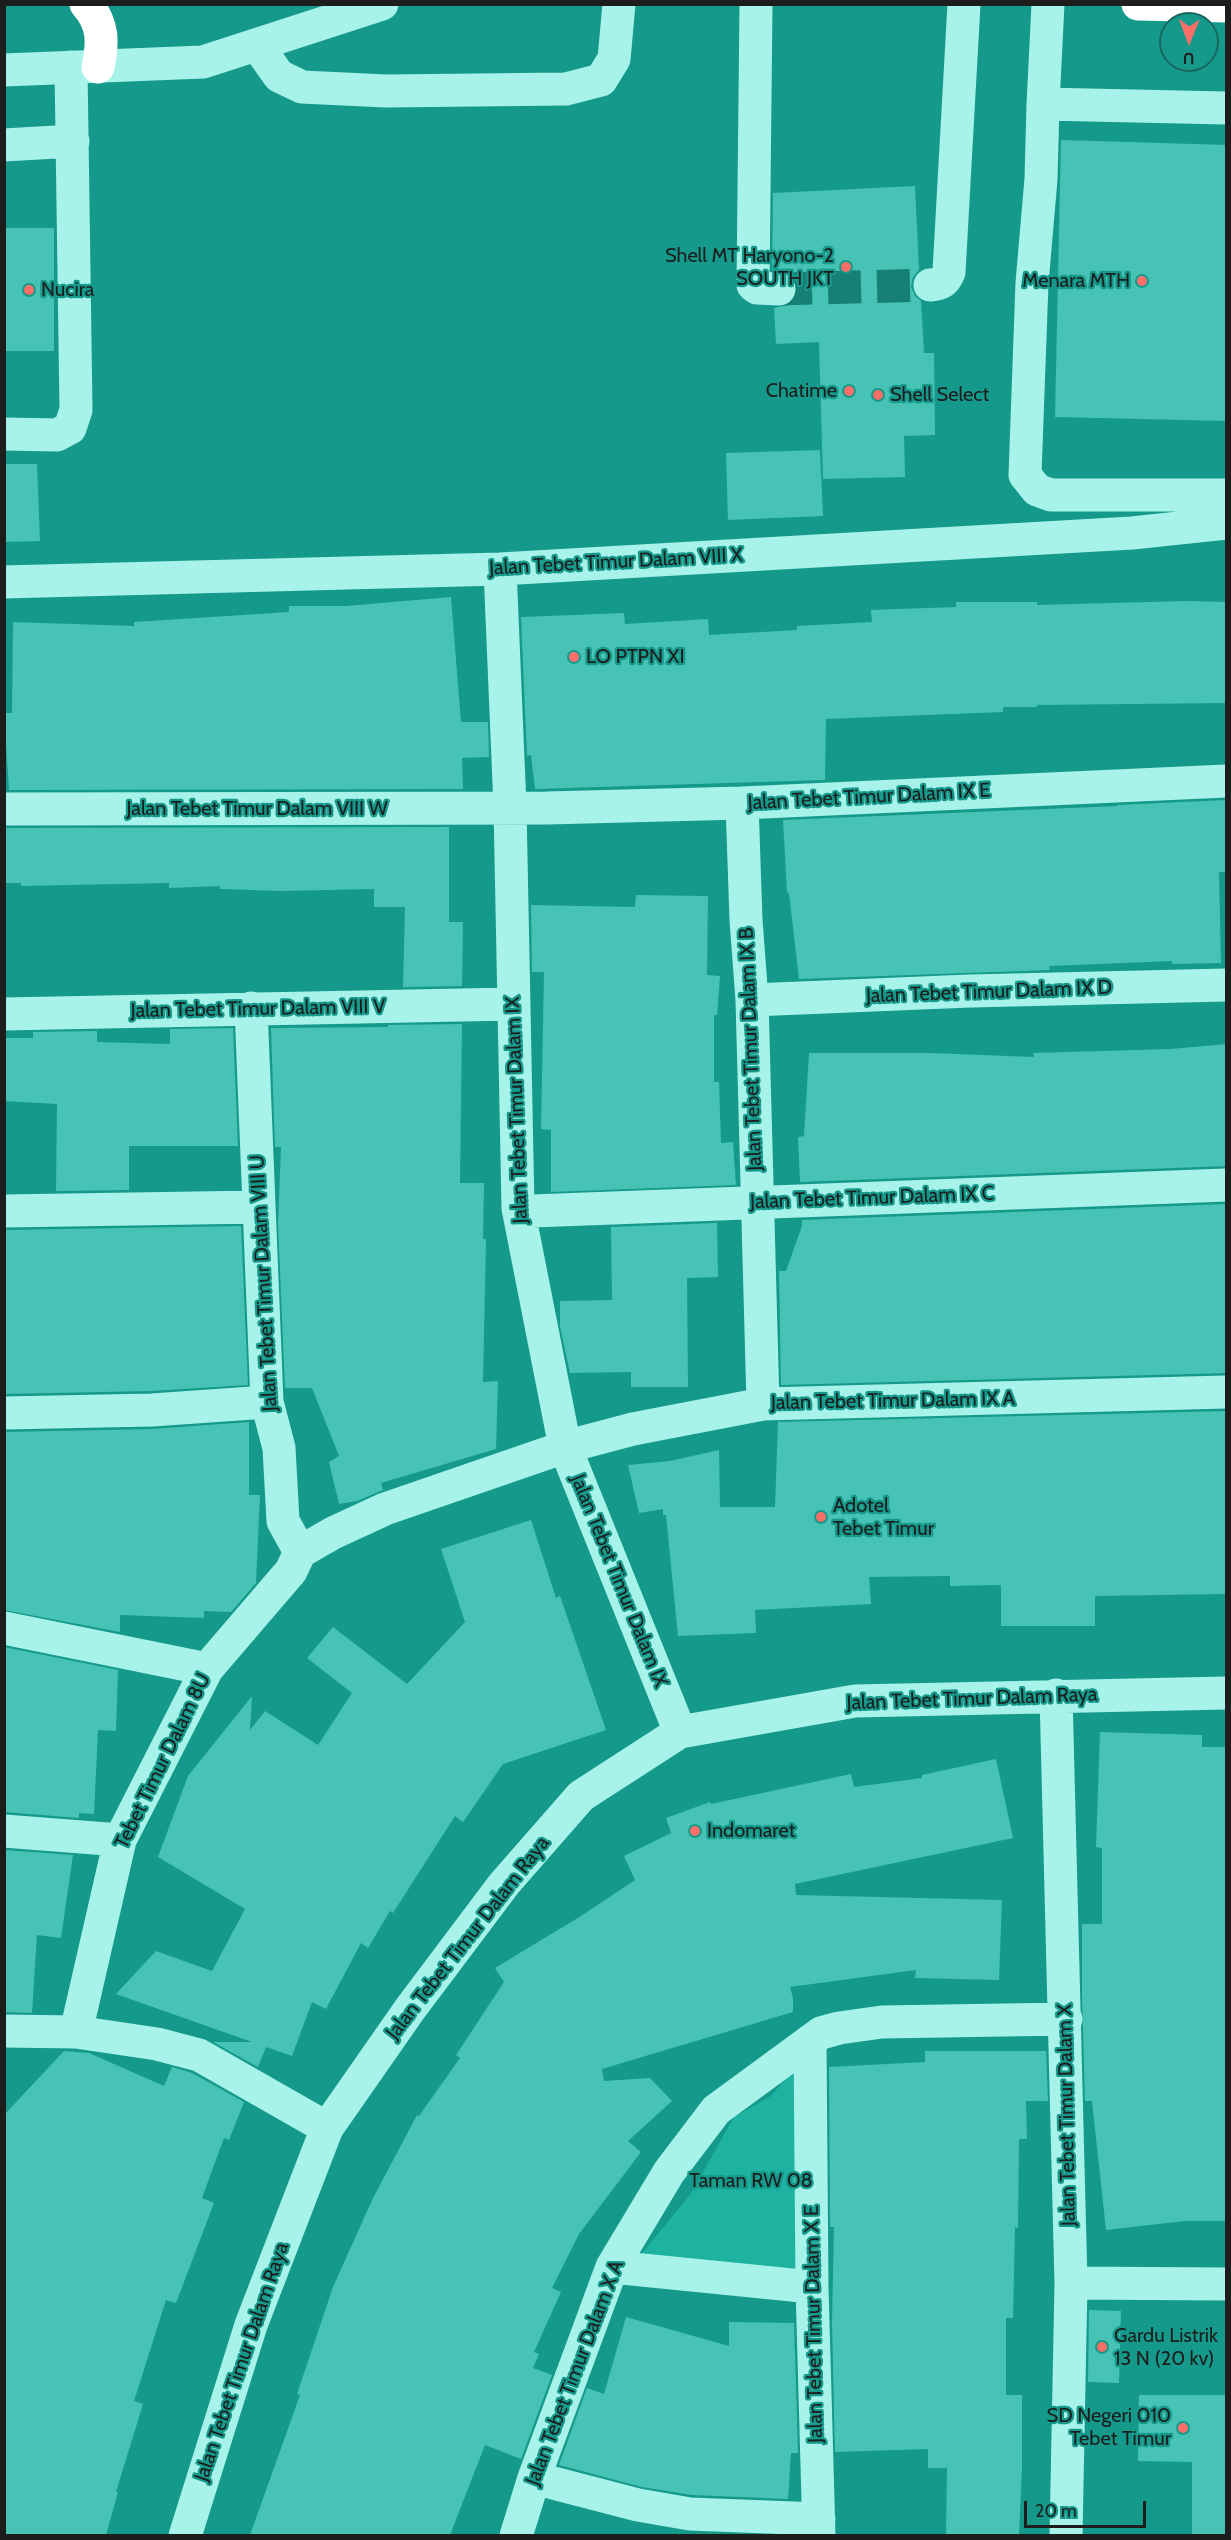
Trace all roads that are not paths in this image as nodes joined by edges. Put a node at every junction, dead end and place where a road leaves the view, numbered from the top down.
1 (86, 4) edge
2 (382, 4) edge
3 (620, 4) edge
4 (756, 4) edge
5 (964, 4) edge
6 (1048, 4) edge
7 (1138, 4) edge
8 (1227, 6) edge
9 (257, 45) junction
10 (85, 67) junction
11 (4, 70) edge
12 (1043, 104) junction
13 (1227, 108) edge
14 (73, 141) junction
15 (4, 145) edge
16 (930, 285) tunnel mouth
17 (779, 289) tunnel mouth
18 (4, 434) edge
19 (1227, 495) edge
20 (1227, 523) edge
21 (500, 569) junction
22 (4, 582) edge
23 (1227, 781) edge
24 (742, 803) junction
25 (510, 807) junction
26 (4, 809) edge
27 (1227, 986) edge
28 (753, 1000) junction
29 (512, 1004) junction
30 (251, 1008) junction
31 (4, 1014) edge
32 (1227, 1185) edge
33 (757, 1202) junction
34 (259, 1207) junction
35 (518, 1208) junction
36 (4, 1211) edge
37 (1227, 1392) edge
38 (267, 1402) junction
39 (763, 1404) junction
40 (4, 1413) edge
41 (565, 1447) junction
42 (300, 1552) junction
43 (4, 1628) edge
44 (207, 1670) junction
45 (1227, 1693) edge
46 (1056, 1695) junction
47 (680, 1732) junction
48 (4, 1832) edge
49 (120, 1840) junction
50 (1066, 2019) junction
51 (4, 2031) edge
52 (76, 2032) junction
53 (810, 2041) junction
54 (327, 2128) junction
55 (612, 2267) junction
56 (1071, 2283) junction
57 (1227, 2284) edge
58 (812, 2287) junction
59 (534, 2478) junction
60 (819, 2527) edge
61 (185, 2535) edge
62 (516, 2535) edge
63 (1066, 2535) edge

1 - 10 highway
2 - 9 street
3 - 9 street
4 - 17 street
5 - 16 street
6 - 12 street
7 - 8 highway
9 - 10 street
10 - 11 street
10 - 14 street
12 - 13 street
12 - 19 street
14 - 15 street
14 - 18 street
20 - 21 street, Jalan Tebet Timur Dalam VIII X
21 - 22 street, Jalan Tebet Timur Dalam VIII X
21 - 25 street, Jalan Tebet Timur Dalam IX
23 - 24 street, Jalan Tebet Timur Dalam IX E
24 - 25 street, Jalan Tebet Timur Dalam IX E
24 - 28 street, Jalan Tebet Timur Dalam IX B
25 - 26 street, Jalan Tebet Timur Dalam VIII W
25 - 29 street, Jalan Tebet Timur Dalam IX
27 - 28 street, Jalan Tebet Timur Dalam IX D
28 - 33 street, Jalan Tebet Timur Dalam IX B
29 - 30 street, Jalan Tebet Timur Dalam VIII V
29 - 35 street, Jalan Tebet Timur Dalam IX
30 - 31 street, Jalan Tebet Timur Dalam VIII V
30 - 34 street, Jalan Tebet Timur Dalam VIII U
32 - 33 street, Jalan Tebet Timur Dalam IX C
33 - 35 street, Jalan Tebet Timur Dalam IX C
33 - 39 street, Jalan Tebet Timur Dalam IX B
34 - 36 street
34 - 38 street, Jalan Tebet Timur Dalam VIII U
35 - 41 street, Jalan Tebet Timur Dalam IX
37 - 39 street, Jalan Tebet Timur Dalam IX A
38 - 40 street
38 - 42 street, Jalan Tebet Timur Dalam VIII U
39 - 41 street, Jalan Tebet Timur Dalam IX A
41 - 42 street
41 - 47 street, Jalan Tebet Timur Dalam IX
42 - 44 street, Tebet Timur Dalam 8U
43 - 44 street
44 - 49 street, Tebet Timur Dalam 8U
45 - 46 street, Jalan Tebet Timur Dalam Raya
46 - 47 street, Jalan Tebet Timur Dalam Raya
46 - 50 street, Jalan Tebet Timur Dalam X
47 - 54 street, Jalan Tebet Timur Dalam Raya
48 - 49 street
49 - 52 street, Tebet Timur Dalam 8U
50 - 53 street, Jalan Tebet Timur Dalam X A
50 - 56 street, Jalan Tebet Timur Dalam X
51 - 52 street
52 - 54 street
53 - 55 street, Jalan Tebet Timur Dalam X A
53 - 58 street, Jalan Tebet Timur Dalam X E
54 - 61 street, Jalan Tebet Timur Dalam Raya
55 - 58 street
55 - 59 street, Jalan Tebet Timur Dalam X A
56 - 57 street
56 - 63 street, Jalan Tebet Timur Dalam X
58 - 60 street, Jalan Tebet Timur Dalam X E
59 - 60 street
59 - 62 street, Jalan Tebet Timur Dalam X A

